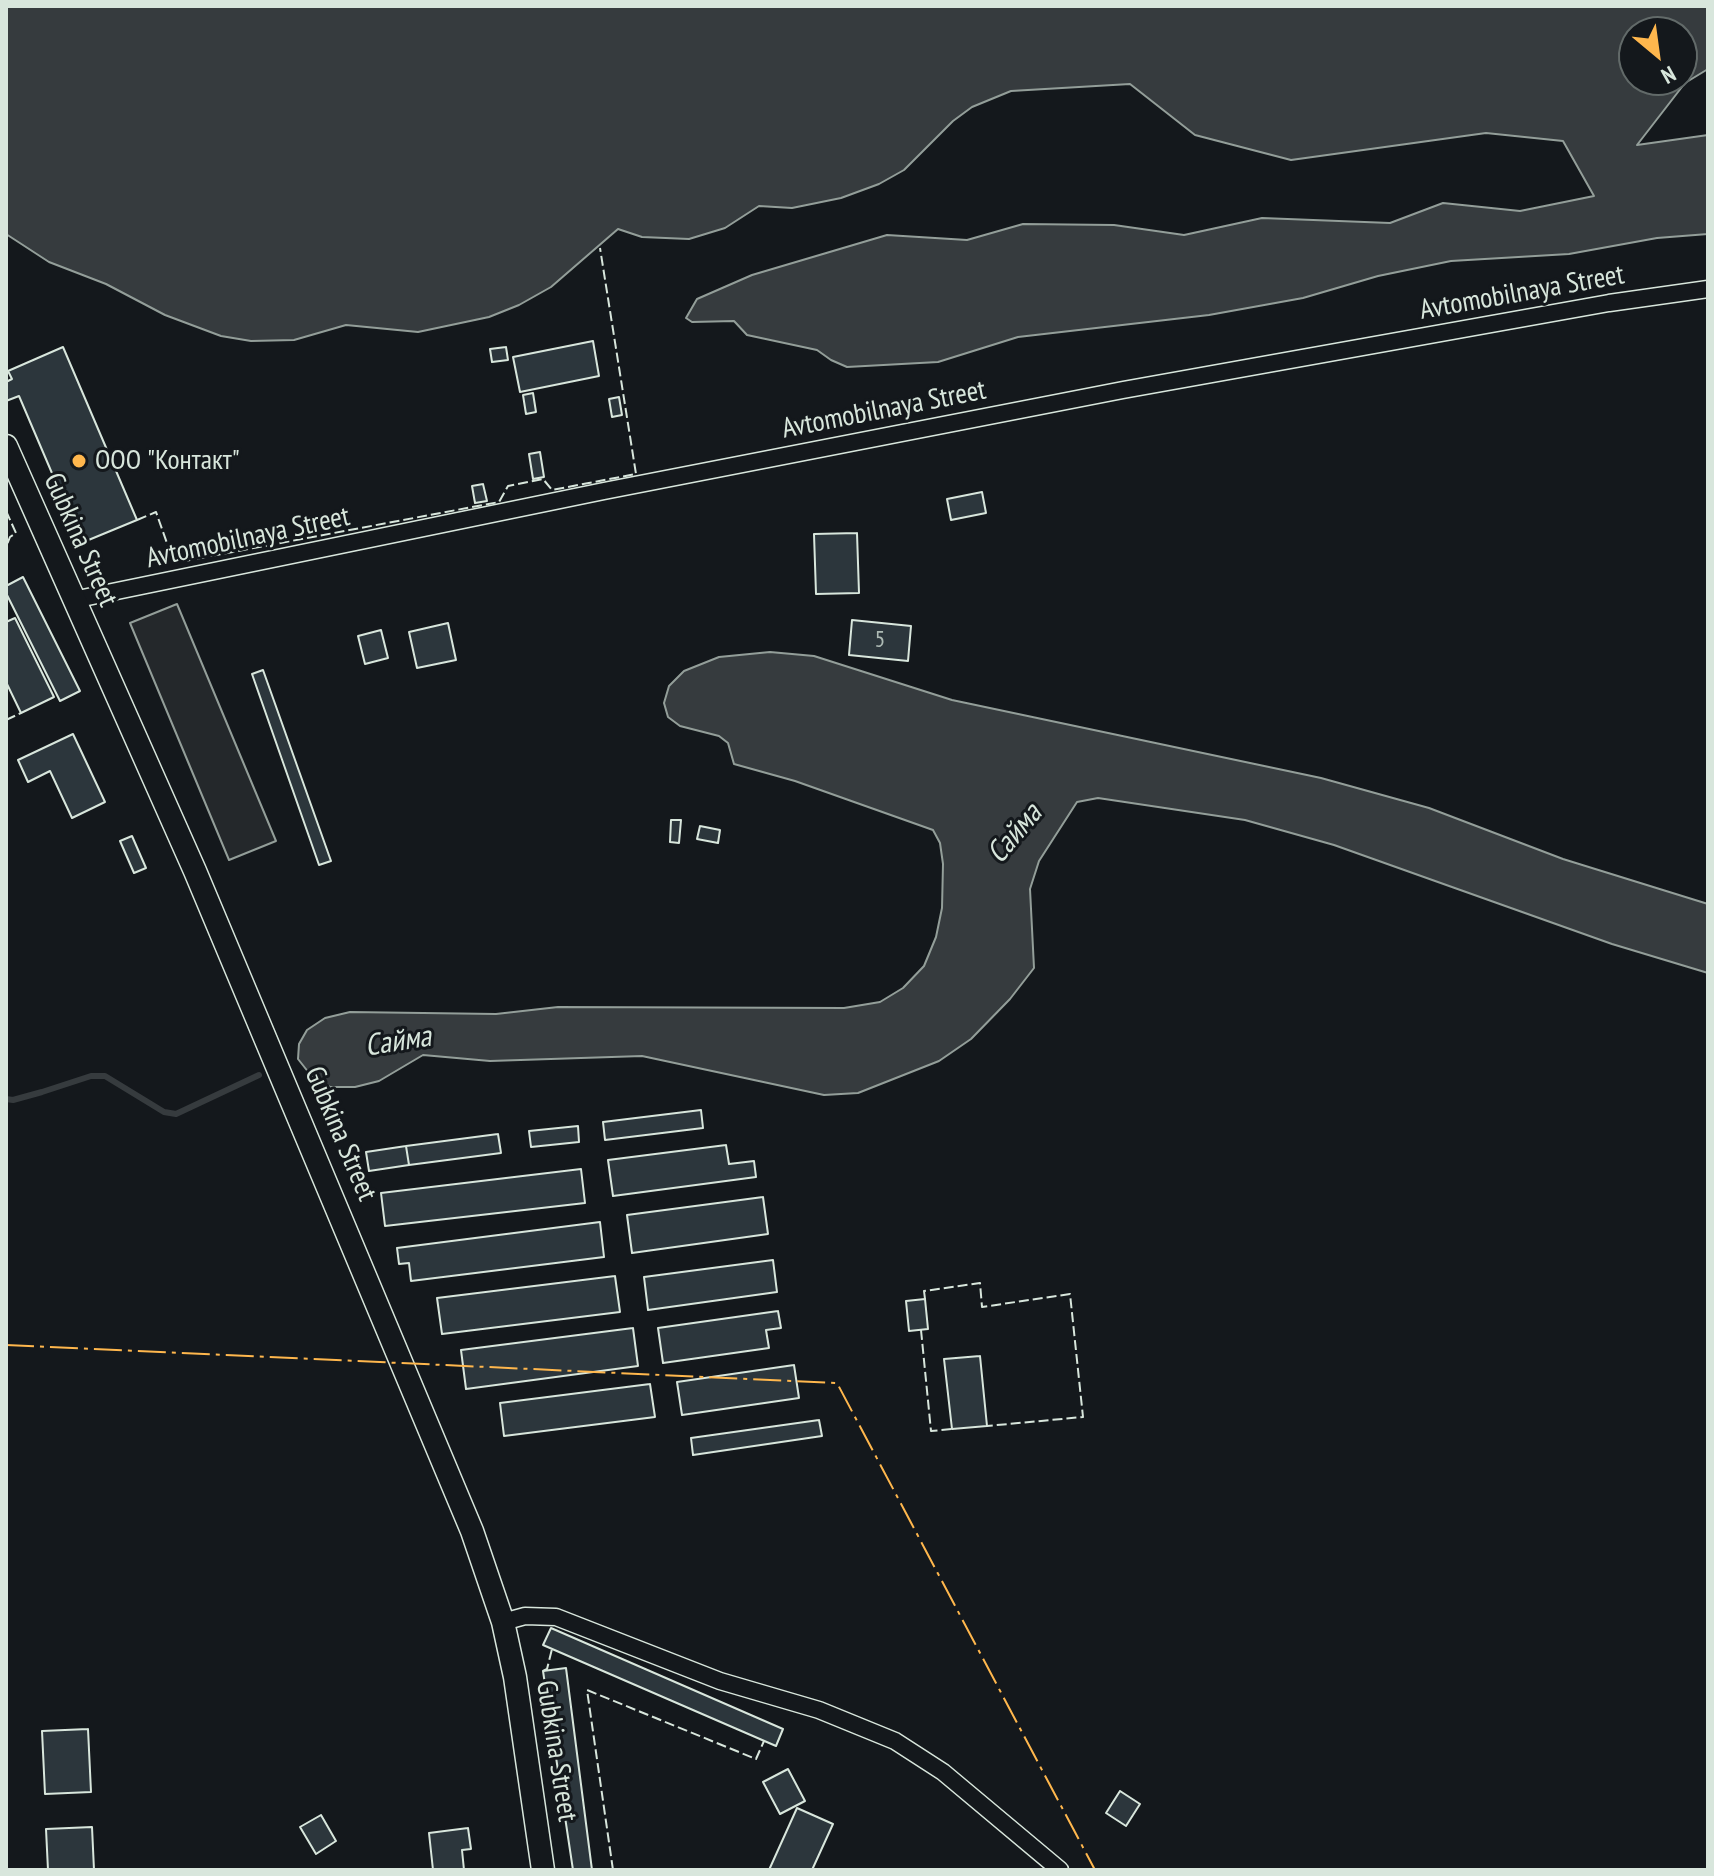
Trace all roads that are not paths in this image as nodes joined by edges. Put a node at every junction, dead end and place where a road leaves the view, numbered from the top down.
1 (1708, 289) edge
2 (6, 446) edge
3 (73, 600) junction
4 (503, 1622) junction
5 (543, 1870) edge
6 (1060, 1870) edge

1 - 3 street, Avtomobilnaya Street
2 - 3 street, Gubkina Street
3 - 4 street, Gubkina Street
4 - 5 street, Gubkina Street
4 - 6 street

